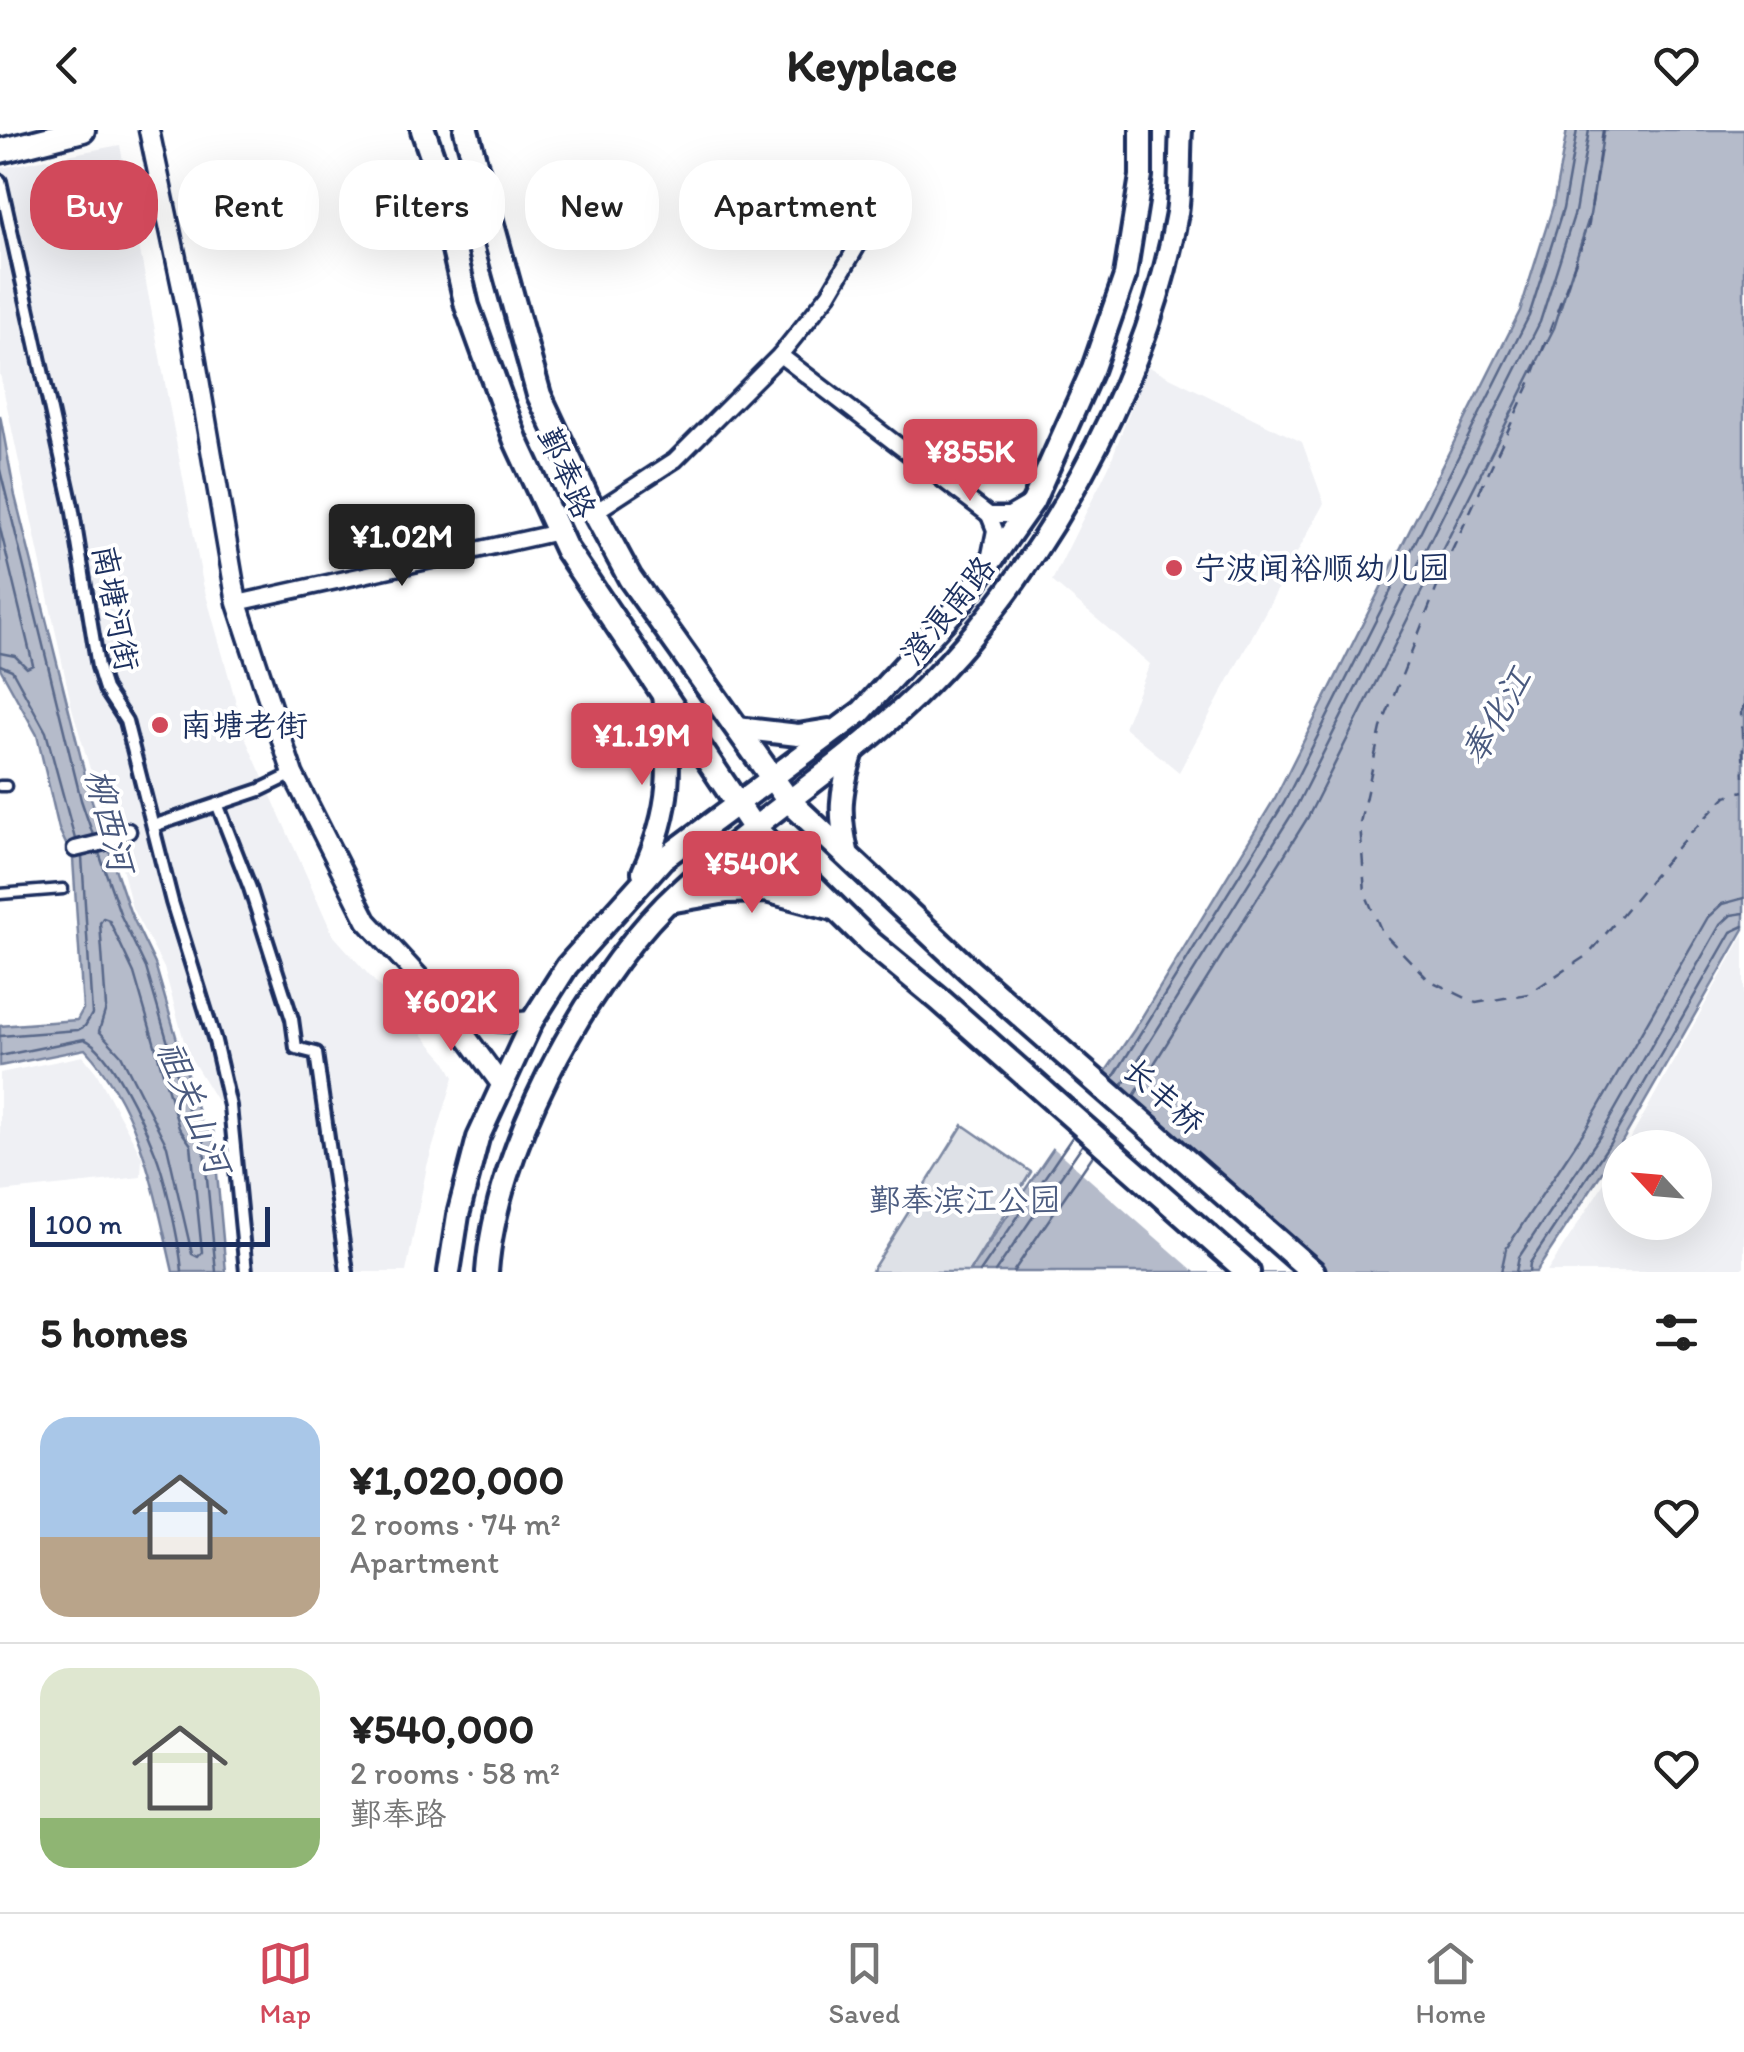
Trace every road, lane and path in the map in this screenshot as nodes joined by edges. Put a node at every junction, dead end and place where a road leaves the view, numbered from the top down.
1 (83, 130) edge
2 (149, 130) edge
3 (423, 130) edge
4 (466, 130) edge
5 (1141, 130) edge
6 (1180, 130) edge
7 (0, 151) edge
8 (0, 181) edge
9 (855, 250) edge
10 (780, 355) junction
11 (1033, 502) junction
12 (595, 512) junction
13 (989, 516) junction
14 (558, 532) junction
15 (988, 564) junction
16 (237, 604) junction
17 (663, 694) junction
18 (737, 728) junction
19 (836, 729) junction
20 (853, 750) junction
21 (293, 774) junction
22 (771, 777) junction
23 (788, 800) junction
24 (737, 803) junction
25 (218, 806) junction
26 (153, 826) junction
27 (754, 827) junction
28 (128, 831) dead end
29 (75, 849) dead end
30 (848, 856) junction
31 (638, 884) junction
32 (63, 889) dead end
33 (0, 894) edge
34 (667, 903) junction
35 (837, 910) junction
36 (438, 998) junction
37 (532, 1021) junction
38 (501, 1084) junction
39 (246, 1272) edge
40 (347, 1272) edge
41 (450, 1272) edge
42 (487, 1272) edge
43 (1248, 1272) edge
44 (1314, 1272) edge

1 - 7 main road
2 - 16 street
3 - 14 main road, 鄞奉路
4 - 12 main road, 鄞奉路
5 - 11 main road, 澄浪南路
6 - 20 main road, 澄浪南路
8 - 26 street, 南塘河街
9 - 10 street
10 - 12 street
10 - 13 street
11 - 13 street
11 - 15 main road, 澄浪南路
12 - 18 main road, 鄞奉路
13 - 15 street
14 - 16 street
14 - 17 main road, 鄞奉路
15 - 19 main road, 澄浪南路
16 - 21 street
17 - 24 main road, 鄞奉路
17 - 31 main road
18 - 19 main road
18 - 22 main road, 鄞奉路
19 - 22 main road, 澄浪南路
20 - 23 main road, 澄浪南路
20 - 30 main road
21 - 25 street
21 - 36 street
22 - 23 main road, 鄞奉路
22 - 24 main road
23 - 27 main road
23 - 30 main road, 鄞奉路
24 - 27 main road, 鄞奉路
24 - 31 main road
25 - 26 street
25 - 40 street
26 - 39 street, 南塘河街
27 - 34 main road
27 - 35 main road, 鄞奉路
28 - 29 street
30 - 44 main road, 长丰桥
31 - 37 main road
32 - 33 lane
34 - 35 main road
34 - 42 main road
35 - 43 main road, 鄞奉路
36 - 37 street
36 - 38 street
37 - 38 main road
38 - 41 main road

